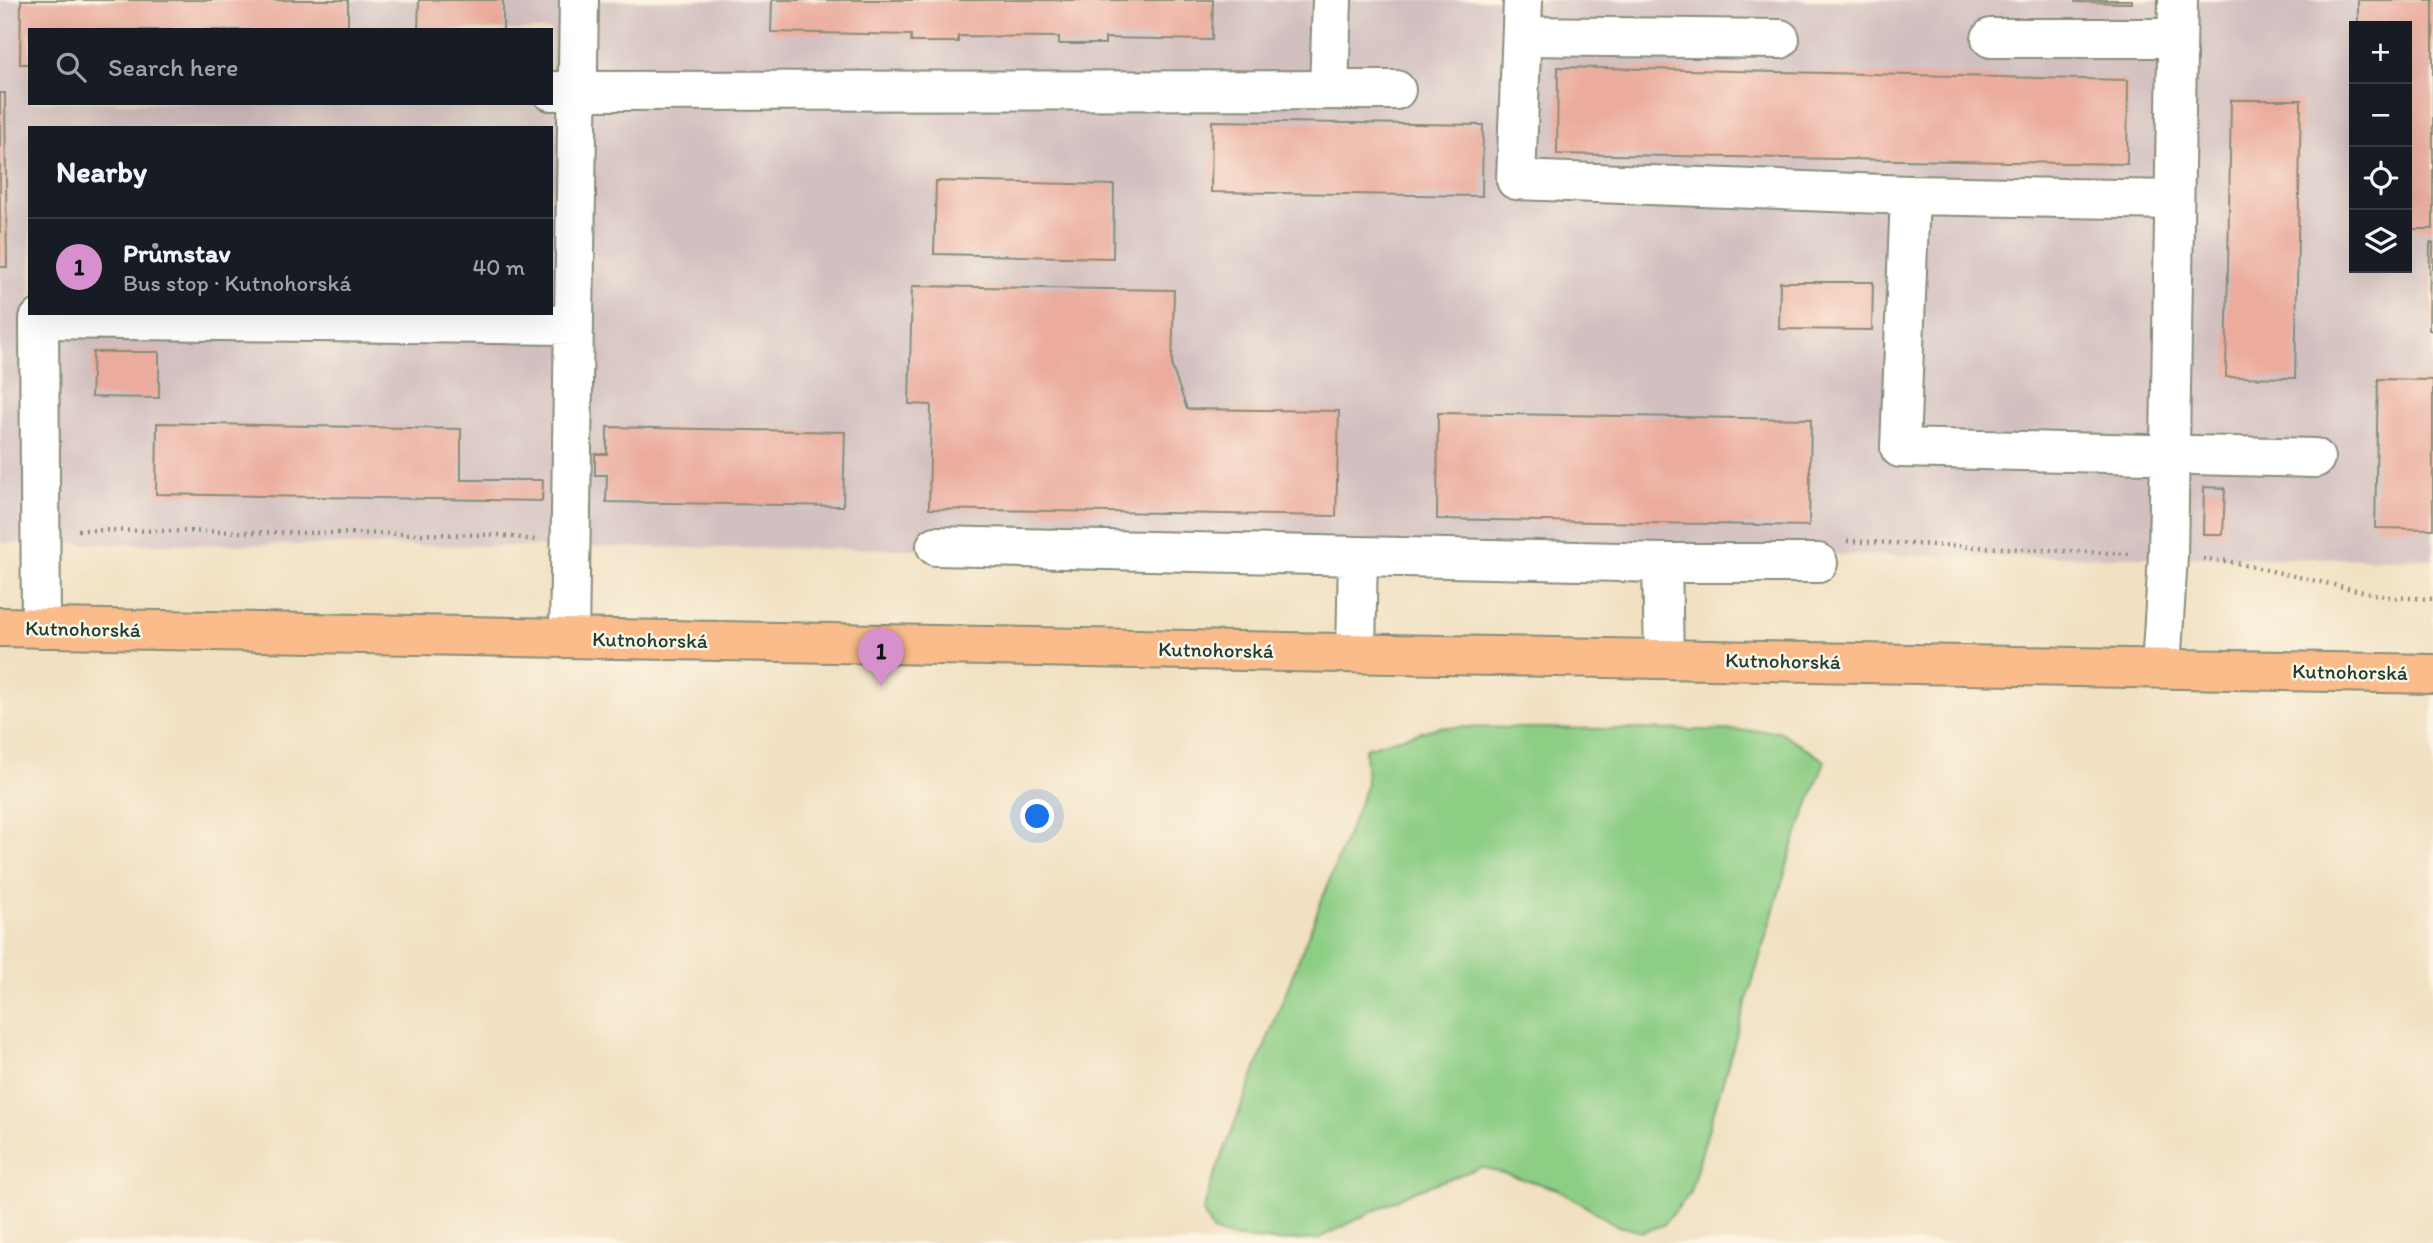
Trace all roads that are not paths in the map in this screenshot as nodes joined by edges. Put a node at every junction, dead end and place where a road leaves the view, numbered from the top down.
1 (579, 0) edge
2 (1332, 0) edge
3 (2178, 0) edge
4 (1522, 18) edge
5 (1991, 38) dead end
6 (2177, 38) junction
7 (1780, 39) dead end
8 (1329, 90) junction
9 (1396, 90) dead end
10 (564, 91) edge
11 (1910, 195) junction
12 (2174, 200) junction
13 (574, 325) junction
14 (2169, 454) junction
15 (2315, 458) dead end
16 (936, 546) dead end
17 (1358, 556) junction
18 (1662, 563) junction
19 (1818, 563) road end
20 (0, 627) edge
21 (41, 628) junction
22 (569, 638) junction
23 (1356, 653) junction
24 (1664, 659) junction
25 (2161, 668) junction
26 (2433, 674) edge

1 - 10 lane
2 - 8 lane
3 - 6 lane
4 - 7 lane
4 - 11 lane
5 - 6 lane
6 - 12 lane
8 - 9 lane
8 - 10 lane
10 - 13 lane
11 - 12 lane
11 - 14 lane
12 - 14 lane
13 - 21 lane
13 - 22 lane
14 - 15 lane
14 - 25 lane
16 - 17 lane
17 - 18 lane
17 - 23 lane
18 - 19 lane
18 - 24 lane
20 - 21 main road, Kutnohorská
21 - 22 main road, Kutnohorská
22 - 23 main road, Kutnohorská
23 - 24 main road, Kutnohorská
24 - 25 main road, Kutnohorská
25 - 26 main road, Kutnohorská

